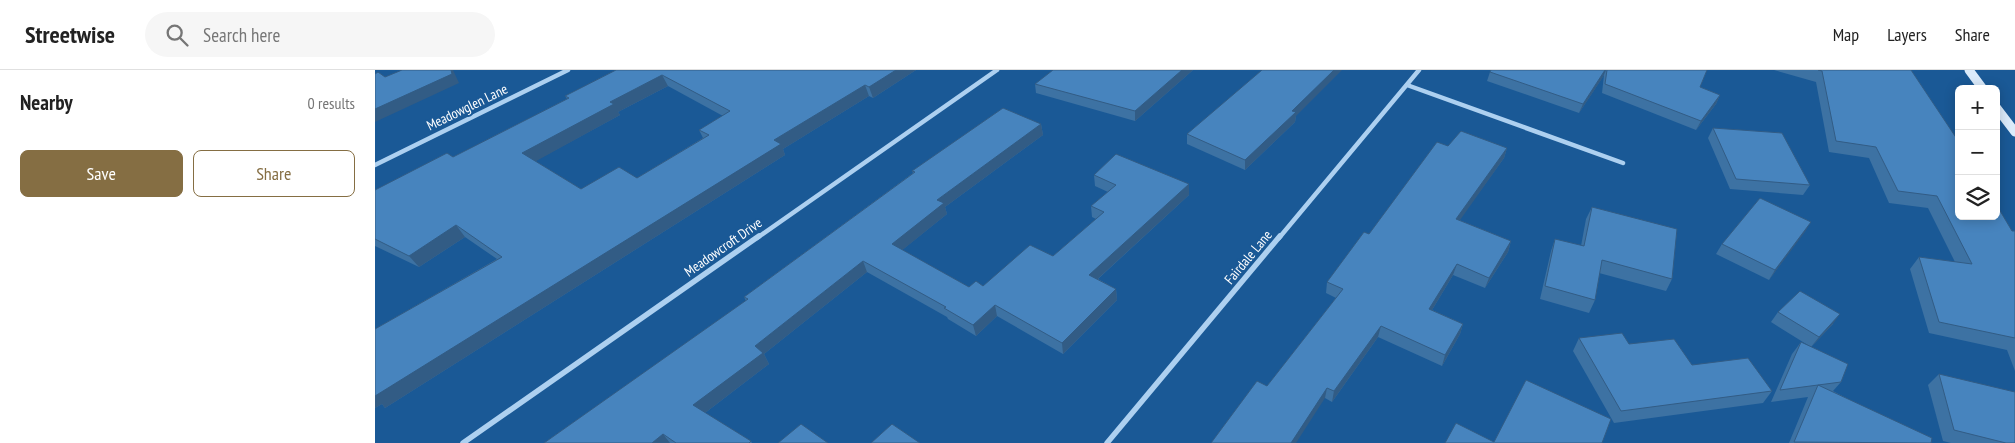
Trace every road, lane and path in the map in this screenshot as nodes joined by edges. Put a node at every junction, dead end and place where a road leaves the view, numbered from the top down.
1 (568, 70) edge
2 (997, 70) edge
3 (1419, 70) edge
4 (1969, 70) edge
5 (1407, 85) junction
6 (1980, 85) edge
7 (2000, 112) edge
8 (2015, 132) edge
9 (1623, 163) dead end
10 (375, 165) edge
11 (463, 443) edge
12 (1107, 443) edge

1 - 10 street, Meadowglen Lane
2 - 11 street, Meadowcroft Drive
3 - 5 street, Fairdale Lane
4 - 6 main road
5 - 9 street
5 - 12 street, Fairdale Lane
7 - 8 main road

